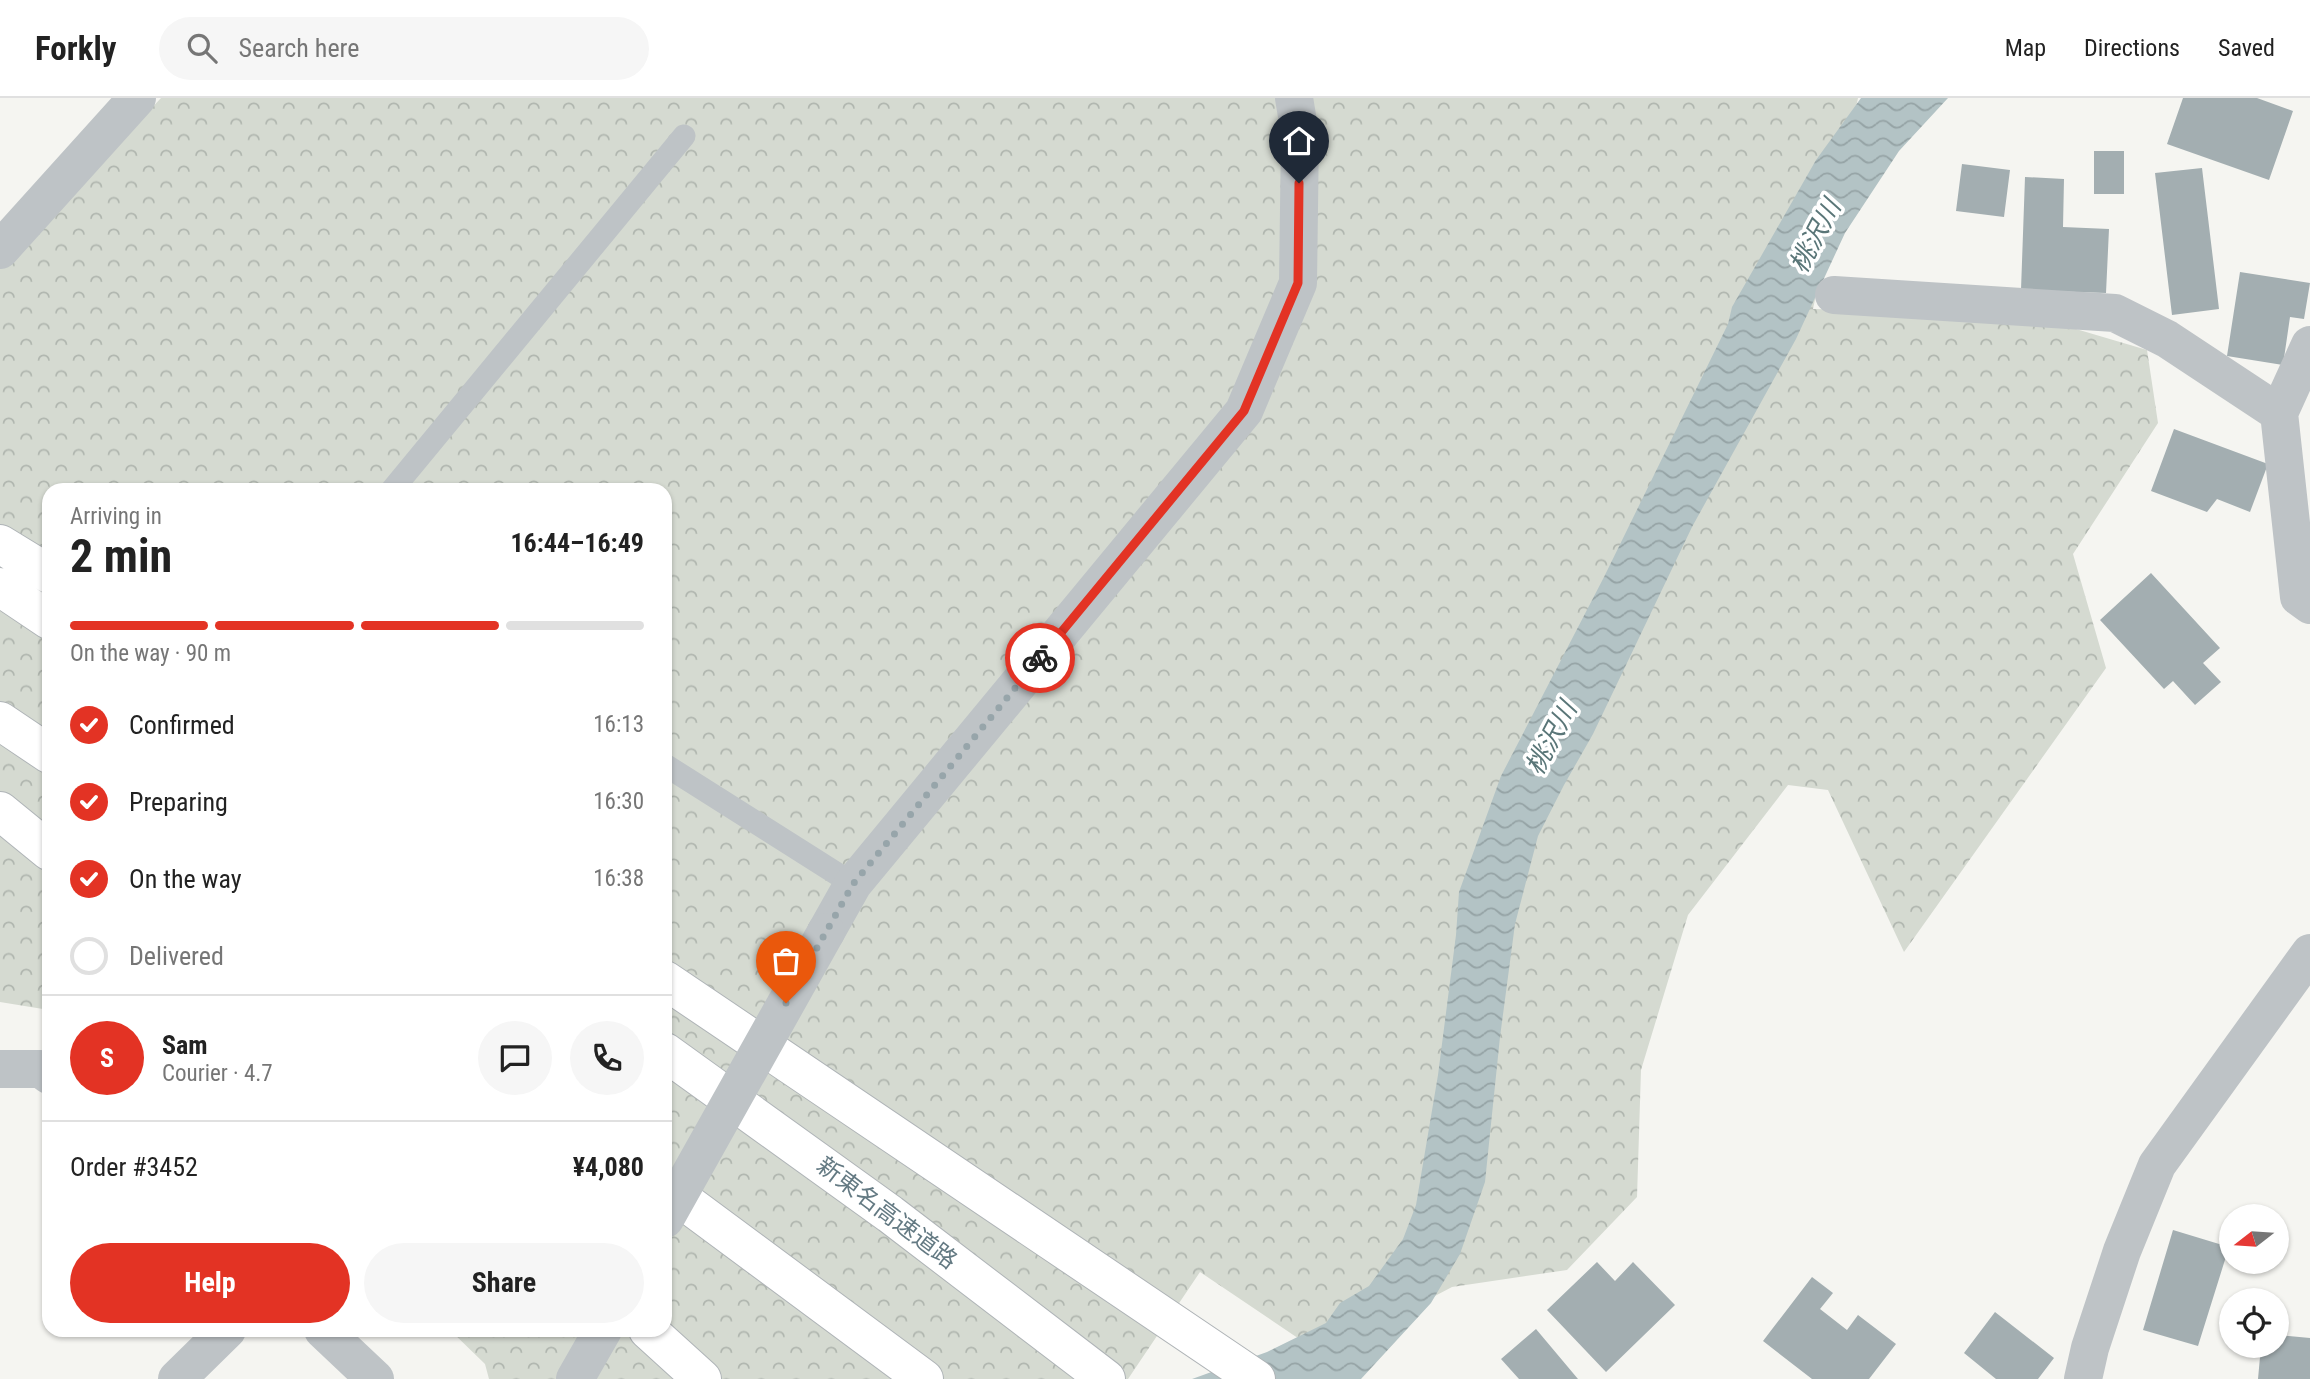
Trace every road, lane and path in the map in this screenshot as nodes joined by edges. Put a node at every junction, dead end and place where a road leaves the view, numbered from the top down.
1 (137, 98) edge
2 (1294, 98) edge
3 (684, 136) dead end
4 (0, 250) edge
5 (1834, 295) dead end
6 (2310, 345) edge
7 (2279, 413) junction
8 (398, 483) edge
9 (0, 544) edge
10 (42, 570) edge
11 (0, 587) edge
12 (2310, 605) edge
13 (42, 615) edge
14 (0, 721) edge
15 (42, 749) edge
16 (672, 769) edge
17 (0, 811) edge
18 (42, 845) edge
19 (853, 884) junction
20 (2310, 953) edge
21 (672, 985) edge
22 (672, 1057) edge
23 (0, 1069) edge
24 (42, 1070) edge
25 (672, 1191) edge
26 (672, 1207) edge
27 (219, 1337) edge
28 (330, 1337) edge
29 (599, 1337) edge
30 (656, 1337) edge
31 (177, 1379) edge
32 (375, 1379) edge
33 (576, 1379) edge
34 (702, 1379) edge
35 (925, 1379) edge
36 (1106, 1379) edge
37 (1255, 1379) edge
38 (2083, 1379) edge

1 - 4 street
2 - 19 street
3 - 8 lane
5 - 7 street
6 - 7 street
7 - 12 street
9 - 10 highway
11 - 13 highway
14 - 15 highway
16 - 19 lane
17 - 18 highway
19 - 26 street, bridge
20 - 38 street
21 - 37 highway
22 - 36 highway, 新東名高速道路
23 - 24 street
25 - 35 highway
27 - 31 street
28 - 32 street
29 - 33 street
30 - 34 highway

